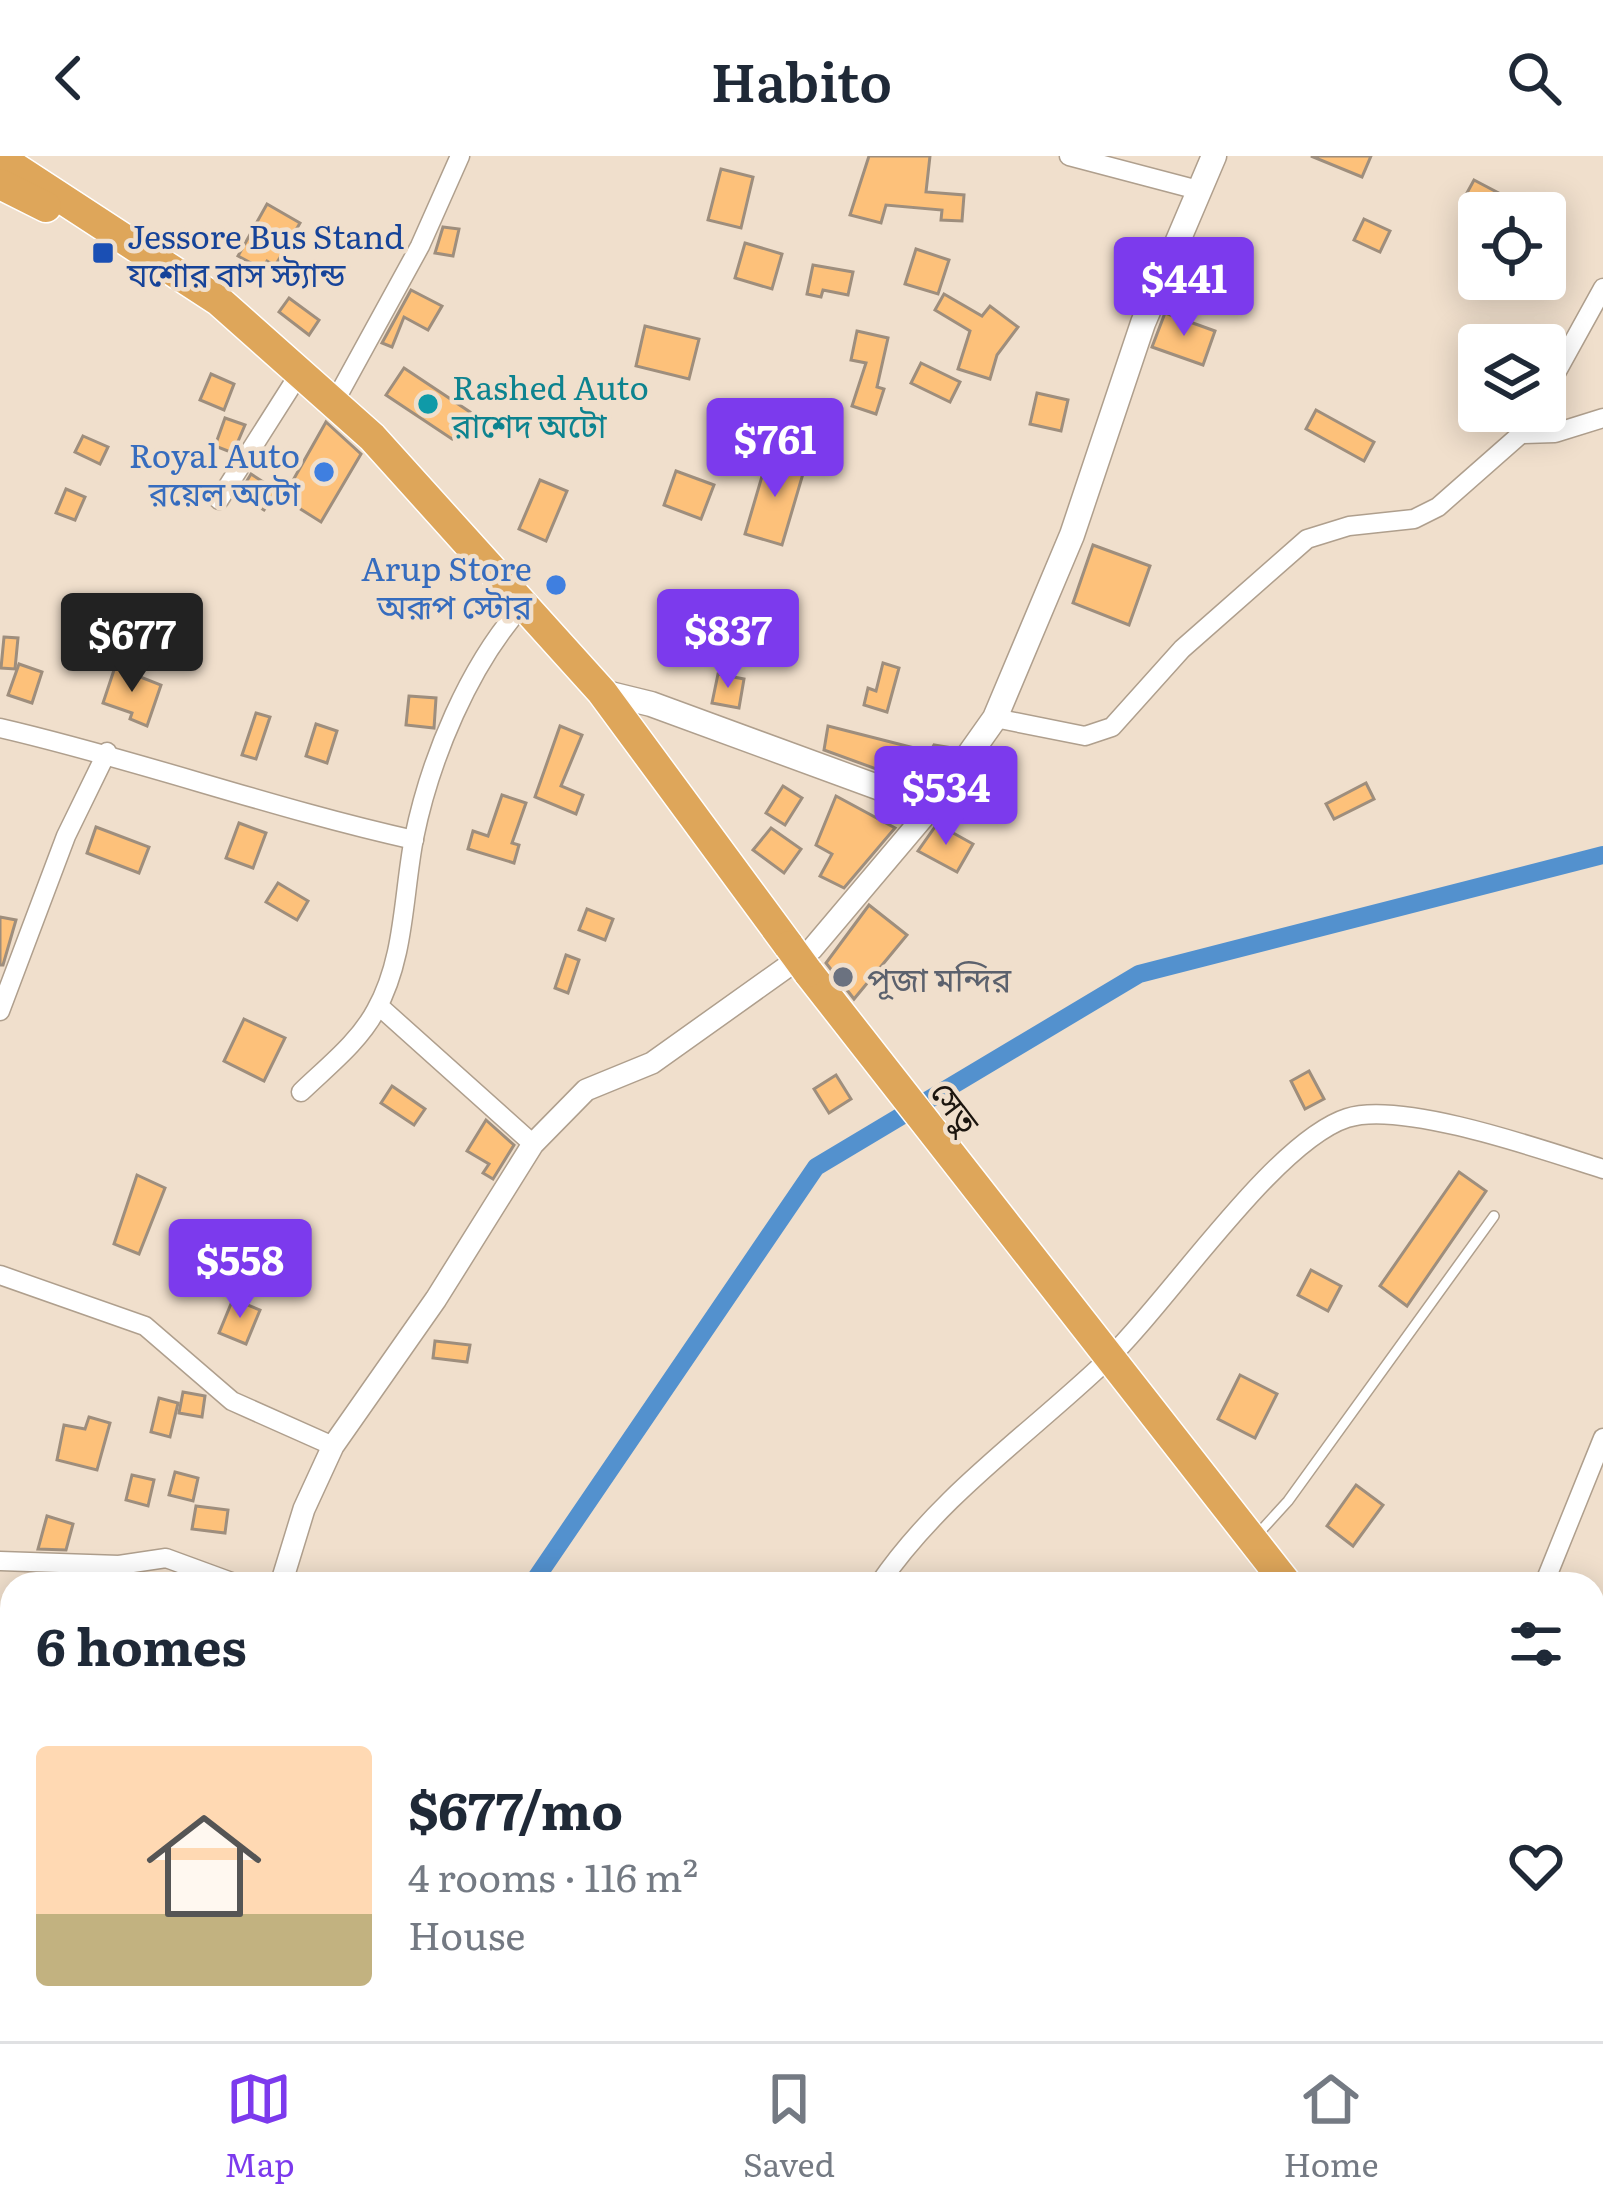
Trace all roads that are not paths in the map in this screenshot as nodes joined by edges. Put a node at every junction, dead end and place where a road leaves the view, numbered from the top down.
1 (460, 156) edge
2 (1069, 156) edge
3 (1214, 156) edge
4 (0, 158) edge
5 (0, 184) edge
6 (1198, 190) junction
7 (112, 234) junction
8 (1603, 288) edge
9 (1566, 355) edge
10 (301, 371) junction
11 (335, 401) junction
12 (1603, 418) edge
13 (1521, 434) joint
14 (219, 500) dead end
15 (523, 604) junction
16 (602, 692) junction
17 (995, 718) junction
18 (0, 728) edge
19 (106, 752) junction
20 (932, 806) junction
21 (414, 840) junction
22 (379, 1006) junction
23 (0, 1011) edge
24 (302, 1092) dead end
25 (533, 1144) junction
26 (1603, 1169) edge
27 (1494, 1216) dead end
28 (0, 1275) edge
29 (1108, 1360) junction
30 (1603, 1438) edge
31 (333, 1446) junction
32 (1253, 1539) junction
33 (0, 1561) edge
34 (204, 1572) edge
35 (285, 1572) edge
36 (887, 1572) edge
37 (1278, 1572) edge
38 (1549, 1572) edge

1 - 11 street
2 - 6 street
3 - 6 main road
4 - 7 highway
5 - 7 highway
6 - 17 main road
7 - 10 highway, সেতু
8 - 9 street
10 - 11 highway, সেতু
10 - 14 street
11 - 15 highway, সেতু
12 - 13 street
13 - 17 street
15 - 16 highway, সেতু
15 - 21 street
16 - 20 main road
16 - 29 highway, সেতু, bridge
17 - 20 main road
18 - 19 street
19 - 21 street
19 - 23 street
20 - 25 street
21 - 22 street
22 - 24 street
22 - 25 street
25 - 31 street
26 - 29 street
27 - 32 lane
28 - 31 street
29 - 32 highway, সেতু
29 - 36 street
30 - 38 street
31 - 35 street
32 - 37 highway, সেতু
33 - 34 street

